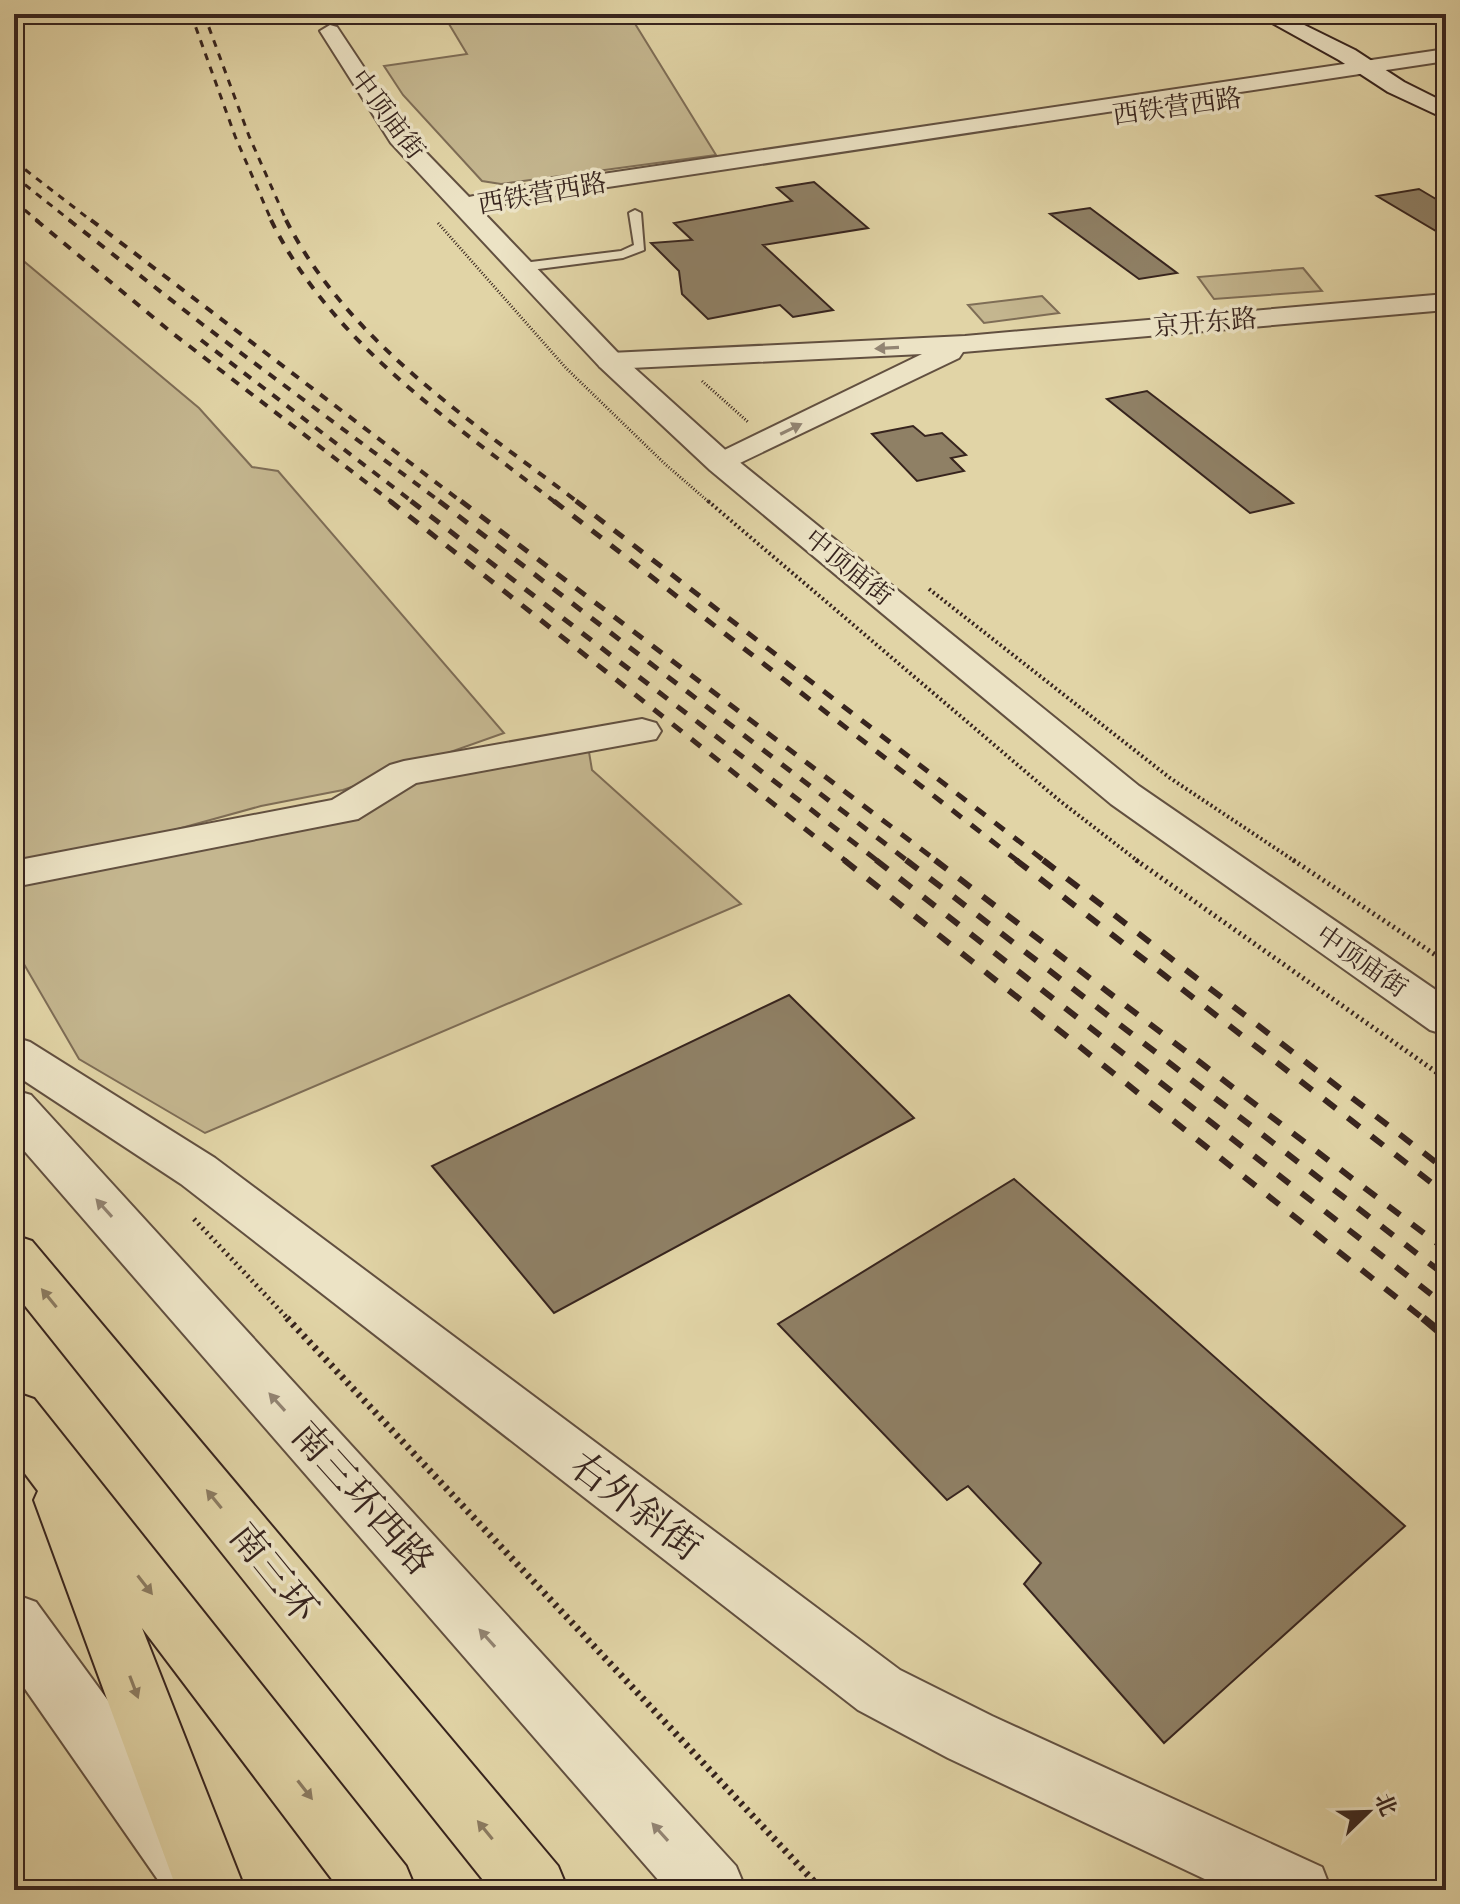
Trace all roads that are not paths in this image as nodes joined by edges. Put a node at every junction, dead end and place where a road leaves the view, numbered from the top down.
1 (1266, 14) edge
2 (1282, 14) edge
3 (330, 31) dead end
4 (1446, 55) edge
5 (1446, 66) edge
6 (1383, 71) junction
7 (1446, 97) edge
8 (1446, 112) edge
9 (465, 206) junction
10 (635, 213) dead end
11 (523, 267) junction
12 (1446, 302) edge
13 (965, 344) junction
14 (610, 361) junction
15 (721, 463) junction
16 (642, 731) dead end
17 (14, 874) edge
18 (1446, 1019) edge
19 (14, 1053) edge
20 (14, 1107) edge
21 (14, 1255) edge
22 (30, 1437) edge
23 (14, 1622) edge
24 (208, 1890) edge
25 (382, 1890) edge
26 (534, 1890) edge
27 (712, 1890) edge
28 (1299, 1890) edge

1 - 6 street
2 - 6 street
3 - 9 street, 中顶庙街
4 - 6 street, 西铁营西路
5 - 6 street, 西铁营西路
6 - 7 street
6 - 8 street
6 - 9 street, 西铁营西路
9 - 11 street, 中顶庙街
10 - 11 lane
11 - 14 street, 中顶庙街
12 - 13 street, 京开东路
13 -> 14 street
15 -> 13 street
14 - 15 street, 中顶庙街
15 - 18 street, 中顶庙街
16 - 17 street
19 - 28 street, 右外斜街
27 -> 20 street, 南三环西路
26 -> 21 highway, 南三环
22 -> 24 highway
22 -> 25 highway
23 - 24 street

